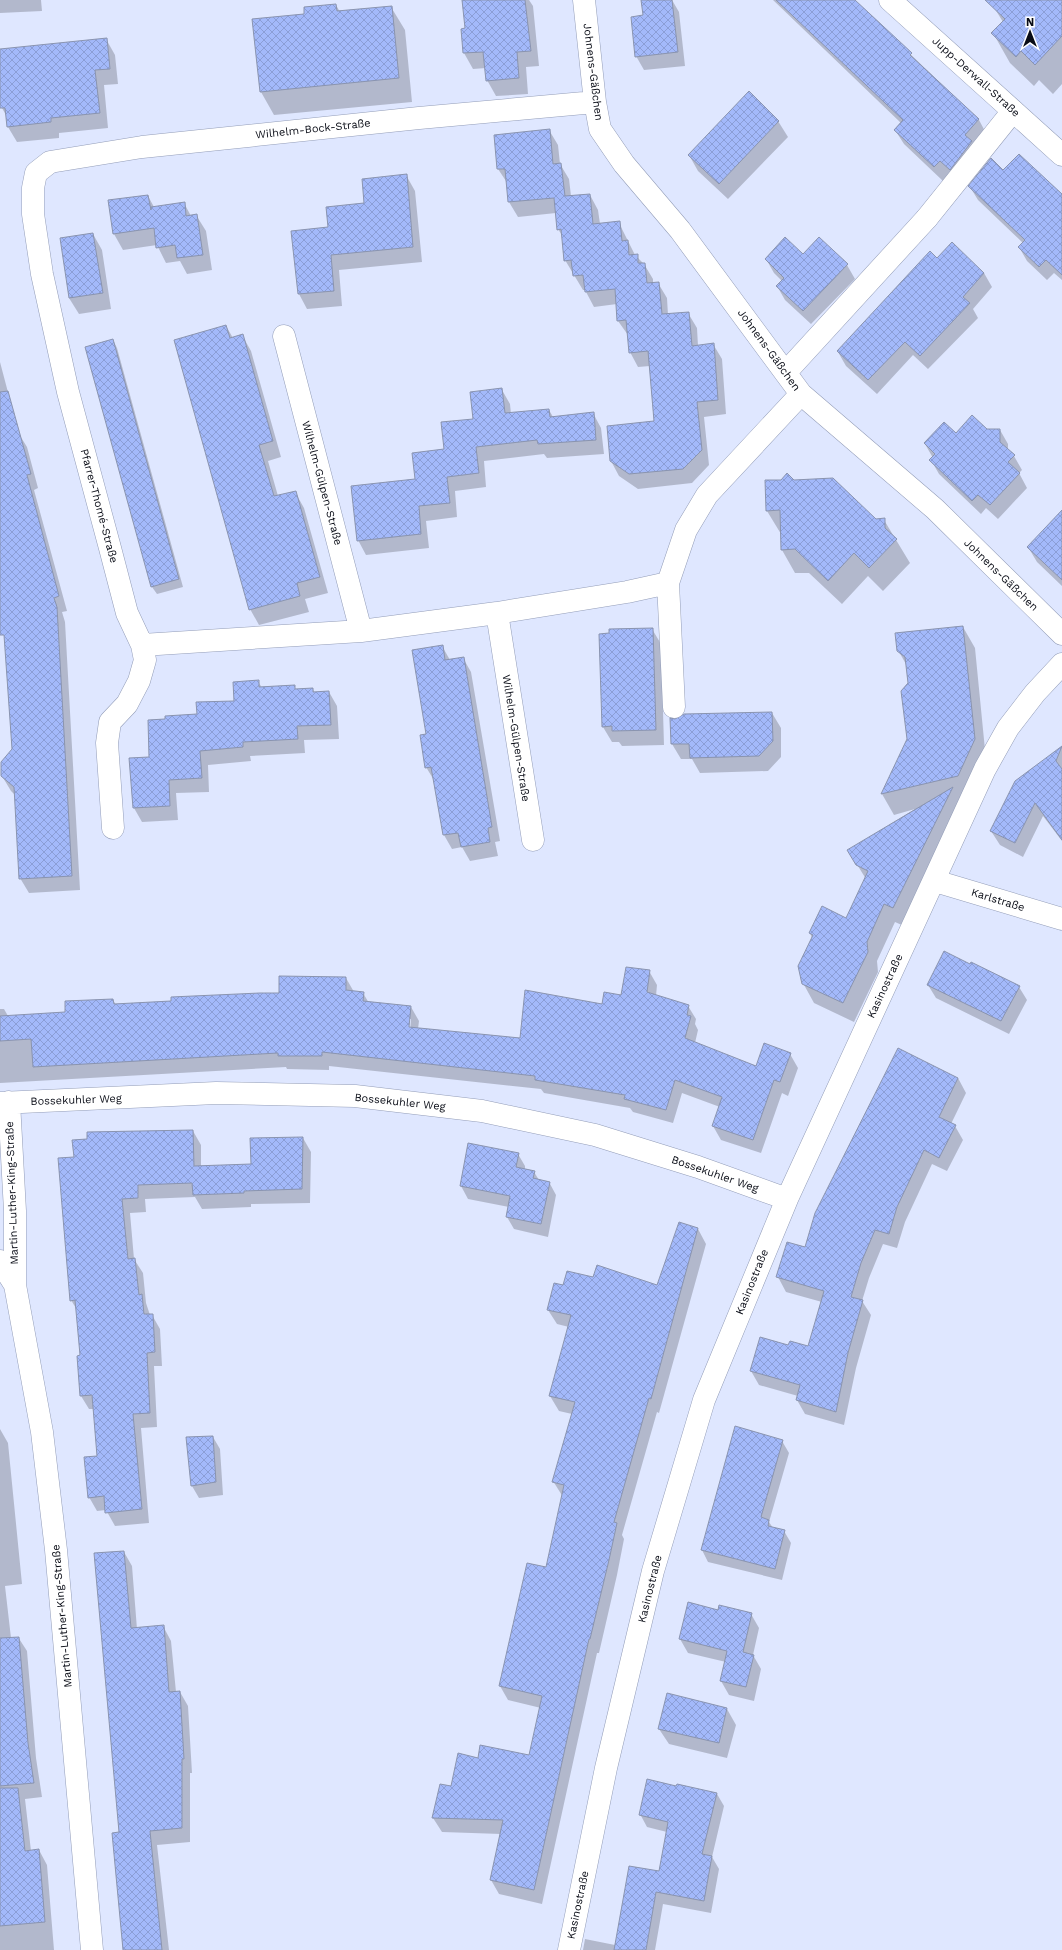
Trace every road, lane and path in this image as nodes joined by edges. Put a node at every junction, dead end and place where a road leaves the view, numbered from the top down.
1 (584, 0) edge
2 (890, 0) edge
3 (594, 102) junction
4 (1013, 111) junction
5 (1062, 155) edge
6 (36, 173) joint
7 (284, 336) dead end
8 (786, 372) junction
9 (801, 394) junction
10 (668, 583) junction
11 (497, 613) junction
12 (361, 630) junction
13 (1062, 634) edge
14 (142, 645) junction
15 (1062, 664) edge
16 (674, 707) dead end
17 (113, 828) dead end
18 (532, 840) dead end
19 (934, 881) junction
20 (1062, 919) edge
21 (4, 1103) edge
22 (787, 1199) junction
23 (0, 1261) edge
24 (15, 1285) junction
25 (92, 1950) edge
26 (569, 1950) edge

1 - 3 street, Johnens-Gäßchen
2 - 4 street, Jupp-Derwall-Straße
3 - 6 street, Wilhelm-Bock-Straße
3 - 8 street, Johnens-Gäßchen
4 - 5 street, Jupp-Derwall-Straße
4 - 8 street
6 - 14 street, Pfarrer-Thomé-Straße
7 - 12 street, Wilhelm-Gülpen-Straße
8 - 9 street, Johnens-Gäßchen
9 - 10 street
9 - 13 street, Johnens-Gäßchen
10 - 11 street
10 - 16 street
11 - 12 street
11 - 18 street, Wilhelm-Gülpen-Straße
12 - 14 street
14 - 17 street, Pfarrer-Thomé-Straße
15 - 19 street, Kasinostraße
19 - 20 street, Karlstraße
19 - 22 street, Kasinostraße
21 - 22 street, Bossekuhler Weg
21 - 24 street, Martin-Luther-King-Straße
22 - 26 street, Kasinostraße
23 - 24 street, Martin-Luther-King-Straße
24 - 25 street, Martin-Luther-King-Straße

